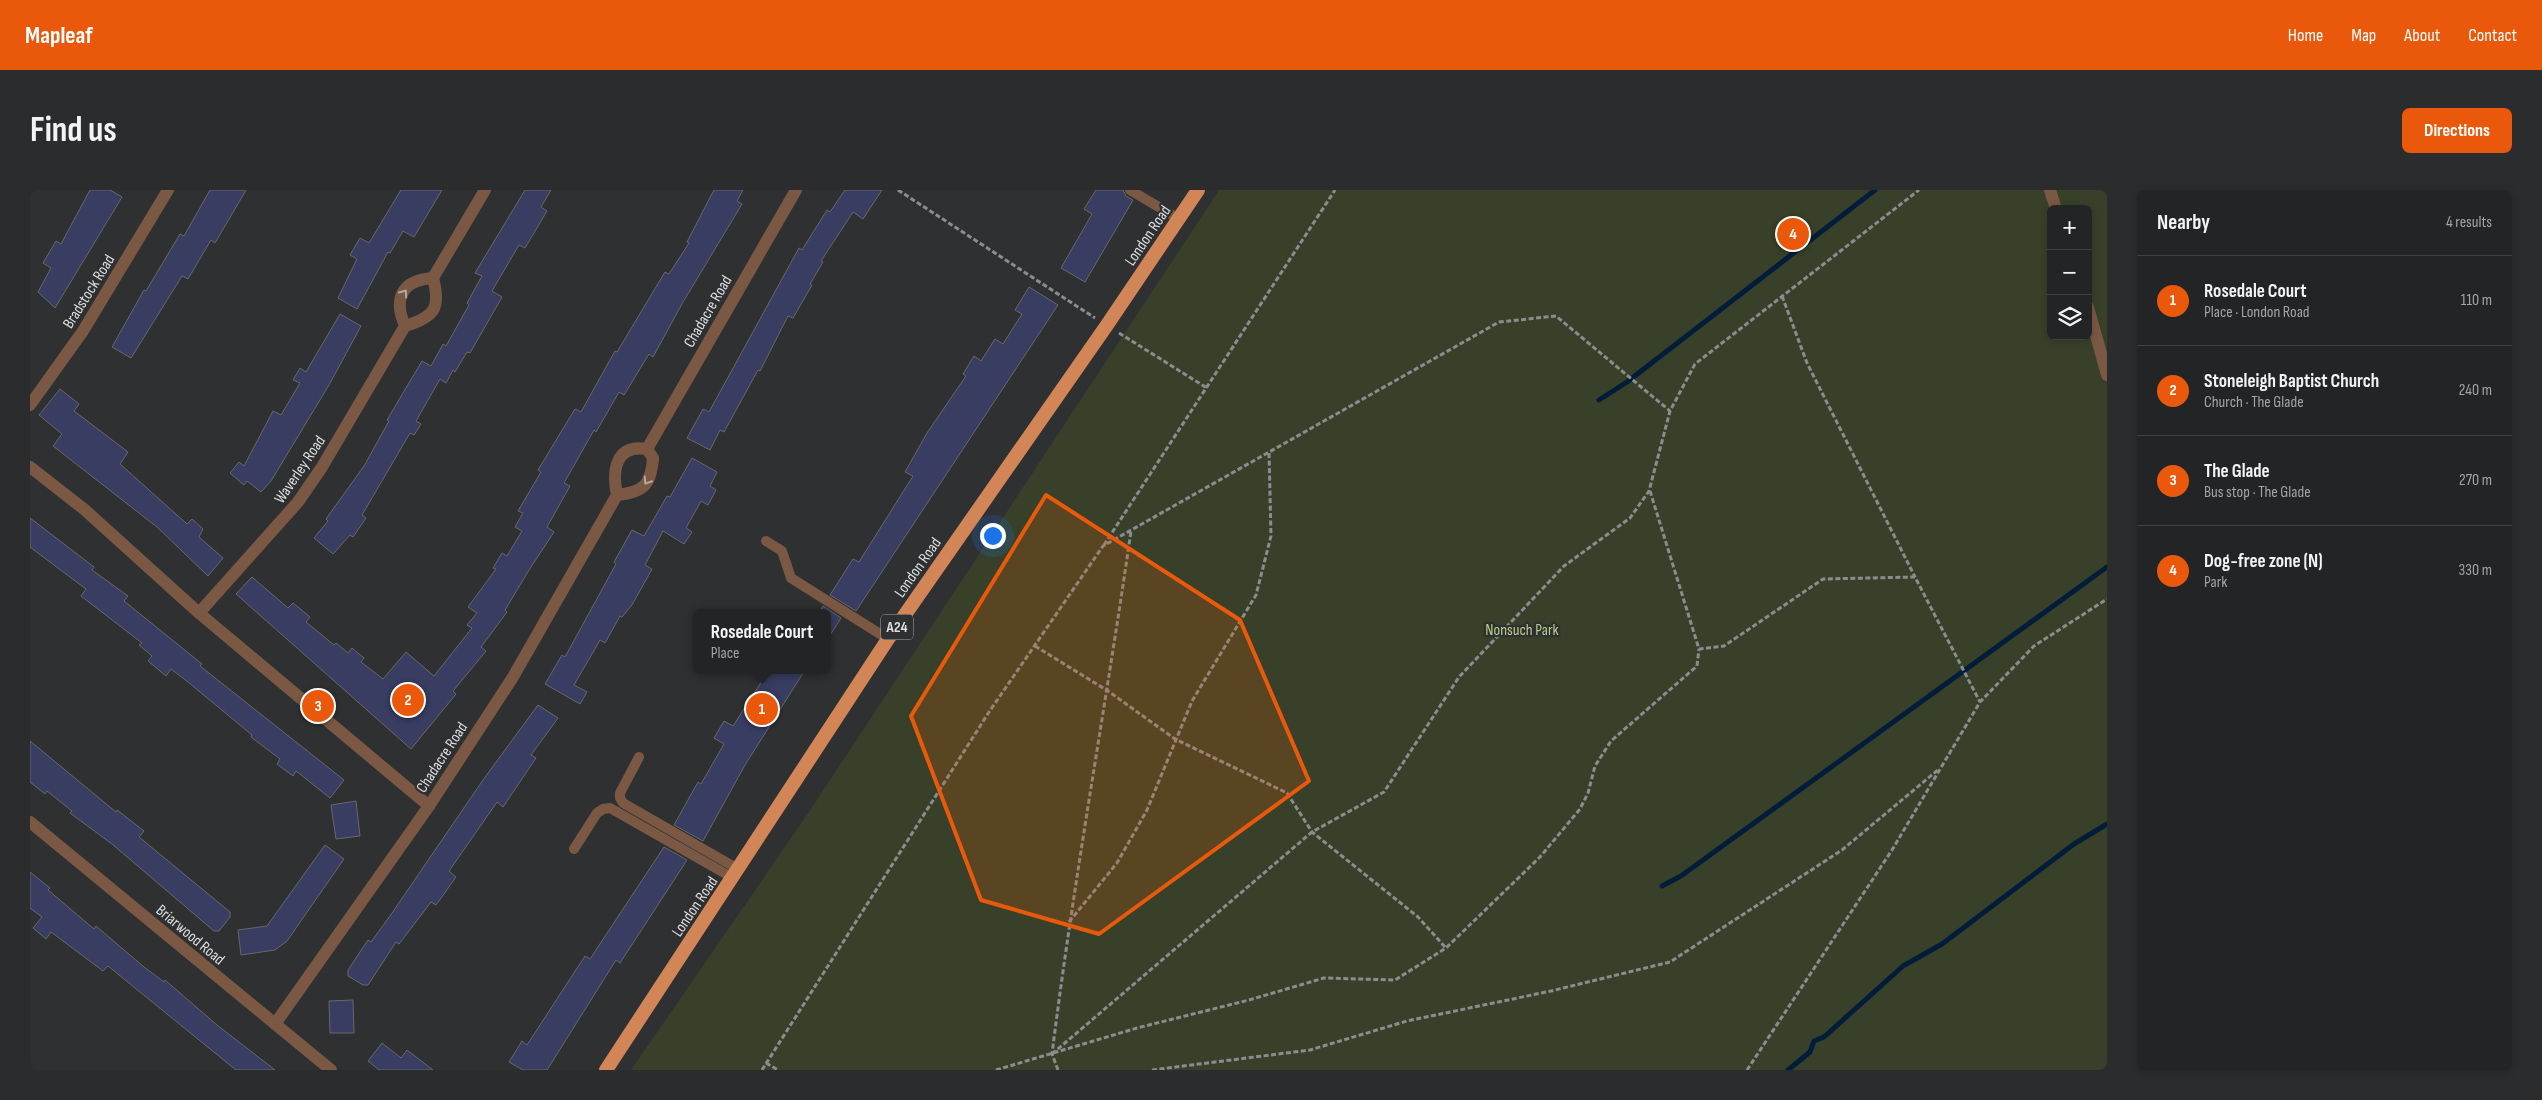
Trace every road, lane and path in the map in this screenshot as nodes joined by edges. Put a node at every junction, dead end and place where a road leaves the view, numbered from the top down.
1 (168, 190) edge
2 (485, 190) edge
3 (796, 190) edge
4 (898, 190) edge
5 (1130, 190) edge
6 (1198, 190) edge
7 (1335, 190) edge
8 (1919, 190) edge
9 (2050, 190) edge
10 (2055, 205) edge
11 (1179, 219) junction
12 (433, 278) junction
13 (1782, 296) junction
14 (2092, 321) edge
15 (1107, 325) junction
16 (405, 326) junction
17 (2107, 375) edge
18 (1207, 388) junction
19 (30, 405) edge
20 (1670, 411) junction
21 (647, 449) junction
22 (1269, 452) junction
23 (30, 467) edge
24 (1649, 490) junction
25 (617, 495) junction
26 (1132, 531) junction
27 (766, 541) dead end
28 (1103, 546) junction
29 (1915, 577) junction
30 (2107, 599) edge
31 (199, 613) junction
32 (888, 639) junction
33 (1034, 646) junction
34 (1699, 650) junction
35 (1108, 691) junction
36 (1980, 702) junction
37 (1175, 738) junction
38 (639, 757) dead end
39 (1939, 769) junction
40 (429, 806) junction
41 (30, 822) edge
42 (1312, 832) junction
43 (574, 849) dead end
44 (736, 874) junction
45 (1069, 923) junction
46 (1446, 948) junction
47 (275, 1024) junction
48 (1052, 1054) junction
49 (766, 1063) junction
50 (331, 1070) edge
51 (606, 1070) edge
52 (762, 1070) edge
53 (778, 1070) edge
54 (996, 1070) edge
55 (1058, 1070) edge
56 (1152, 1070) edge
57 (1747, 1070) edge

1 - 19 street, Bradstock Road
2 - 12 street
3 - 21 street, Chadacre Road
4 - 15 path
5 - 11 lane
6 - 11 highway, London Road / A24
7 - 18 path
8 - 13 path
9 - 10 street
11 - 15 highway, London Road / A24
12 - 16 street
16 -> 12 street
13 - 20 path
13 - 29 path
14 - 17 street
15 - 18 path
15 - 32 highway, London Road / A24
16 - 31 street, Waverley Road
18 - 28 path
20 - 22 path
20 - 24 path
21 - 25 street
21 -> 25 street
22 - 26 path
22 - 37 path
23 - 31 street
24 - 34 path
24 - 42 path
25 - 40 street, Chadacre Road
26 - 28 path
26 - 35 path
27 - 32 lane
28 - 33 path
29 - 34 path
29 - 36 path
30 - 36 path
31 - 40 street
32 - 44 highway, London Road / A24
33 - 35 path
33 - 49 path
34 - 46 path
35 - 37 path
35 - 45 path
36 - 39 path
37 - 42 path
37 - 45 path
38 - 44 lane
39 - 56 path
39 - 57 path
40 - 47 street, Chadacre Road
41 - 47 street, Briarwood Road
42 - 46 path
42 - 48 path
43 - 44 lane
44 - 51 highway, London Road / A24
45 - 48 path
46 - 48 path
47 - 50 street, Briarwood Road
48 - 54 path
48 - 55 path
49 - 52 path
49 - 53 path

